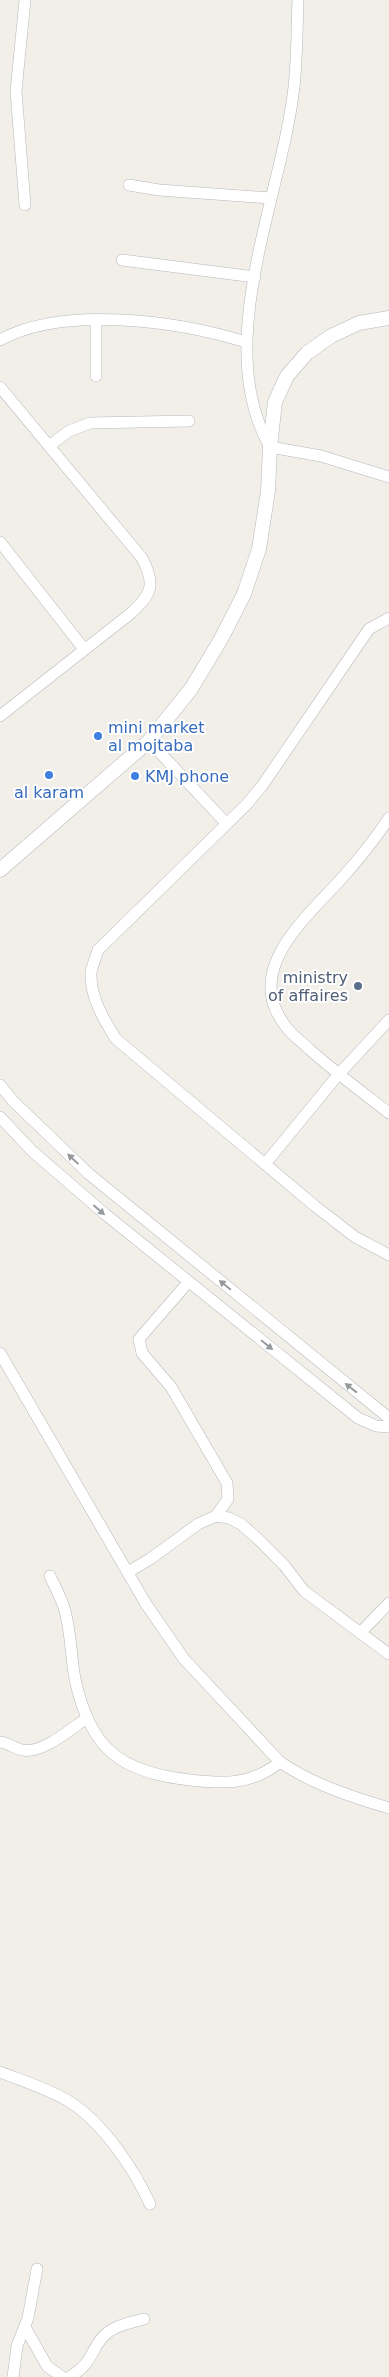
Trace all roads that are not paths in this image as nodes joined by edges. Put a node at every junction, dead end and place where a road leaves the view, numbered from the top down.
1 (26, 0) edge
2 (298, 0) edge
3 (128, 185) dead end
4 (271, 198) junction
5 (25, 205) dead end
6 (122, 260) dead end
7 (255, 277) junction
8 (389, 318) edge
9 (96, 321) junction
10 (0, 340) edge
11 (246, 342) junction
12 (96, 376) dead end
13 (0, 386) edge
14 (189, 421) dead end
15 (49, 446) junction
16 (270, 447) junction
17 (389, 477) edge
18 (0, 542) edge
19 (389, 618) edge
20 (84, 649) junction
21 (2, 709) edge
22 (149, 741) junction
23 (389, 818) edge
24 (226, 823) junction
25 (1, 867) edge
26 (389, 1020) edge
27 (338, 1075) junction
28 (0, 1085) edge
29 (389, 1113) edge
30 (0, 1117) edge
31 (265, 1164) junction
32 (89, 1174) junction
33 (77, 1190) junction
34 (389, 1255) edge
35 (184, 1287) dead end
36 (0, 1353) edge
37 (389, 1418) edge
38 (389, 1427) edge
39 (216, 1516) junction
40 (128, 1572) junction
41 (50, 1576) dead end
42 (389, 1603) edge
43 (360, 1633) junction
44 (389, 1654) edge
45 (87, 1718) junction
46 (0, 1742) edge
47 (280, 1762) junction
48 (389, 1808) edge
49 (0, 2072) edge
50 (150, 2204) dead end
51 (37, 2269) dead end
52 (144, 2319) dead end
53 (25, 2327) junction
54 (13, 2377) edge
55 (62, 2377) edge
56 (69, 2377) edge

1 - 5 street
2 - 4 street
3 - 4 street
4 - 7 street
6 - 7 street
7 - 11 street
8 - 16 street
9 - 10 street
9 - 11 street
9 - 12 street
11 - 16 street
13 - 15 street
14 - 15 street
15 - 20 street
16 - 17 street
16 - 22 street
18 - 20 street
19 - 24 street
20 - 21 street
22 - 24 street
22 - 25 street
23 - 27 street
24 - 31 street
26 - 27 street
27 - 29 street
27 - 31 street
32 -> 28 street
30 - 33 street
31 - 34 street
32 - 33 street
37 -> 32 street
33 -> 38 street
35 - 39 street
36 - 40 street
39 - 40 street
39 - 43 street
40 - 47 street
41 - 45 street
42 - 43 street
43 - 44 street
45 - 46 street
45 - 47 street
47 - 48 street
49 - 50 street
51 - 53 street
52 - 56 street
53 - 54 street
53 - 55 street

